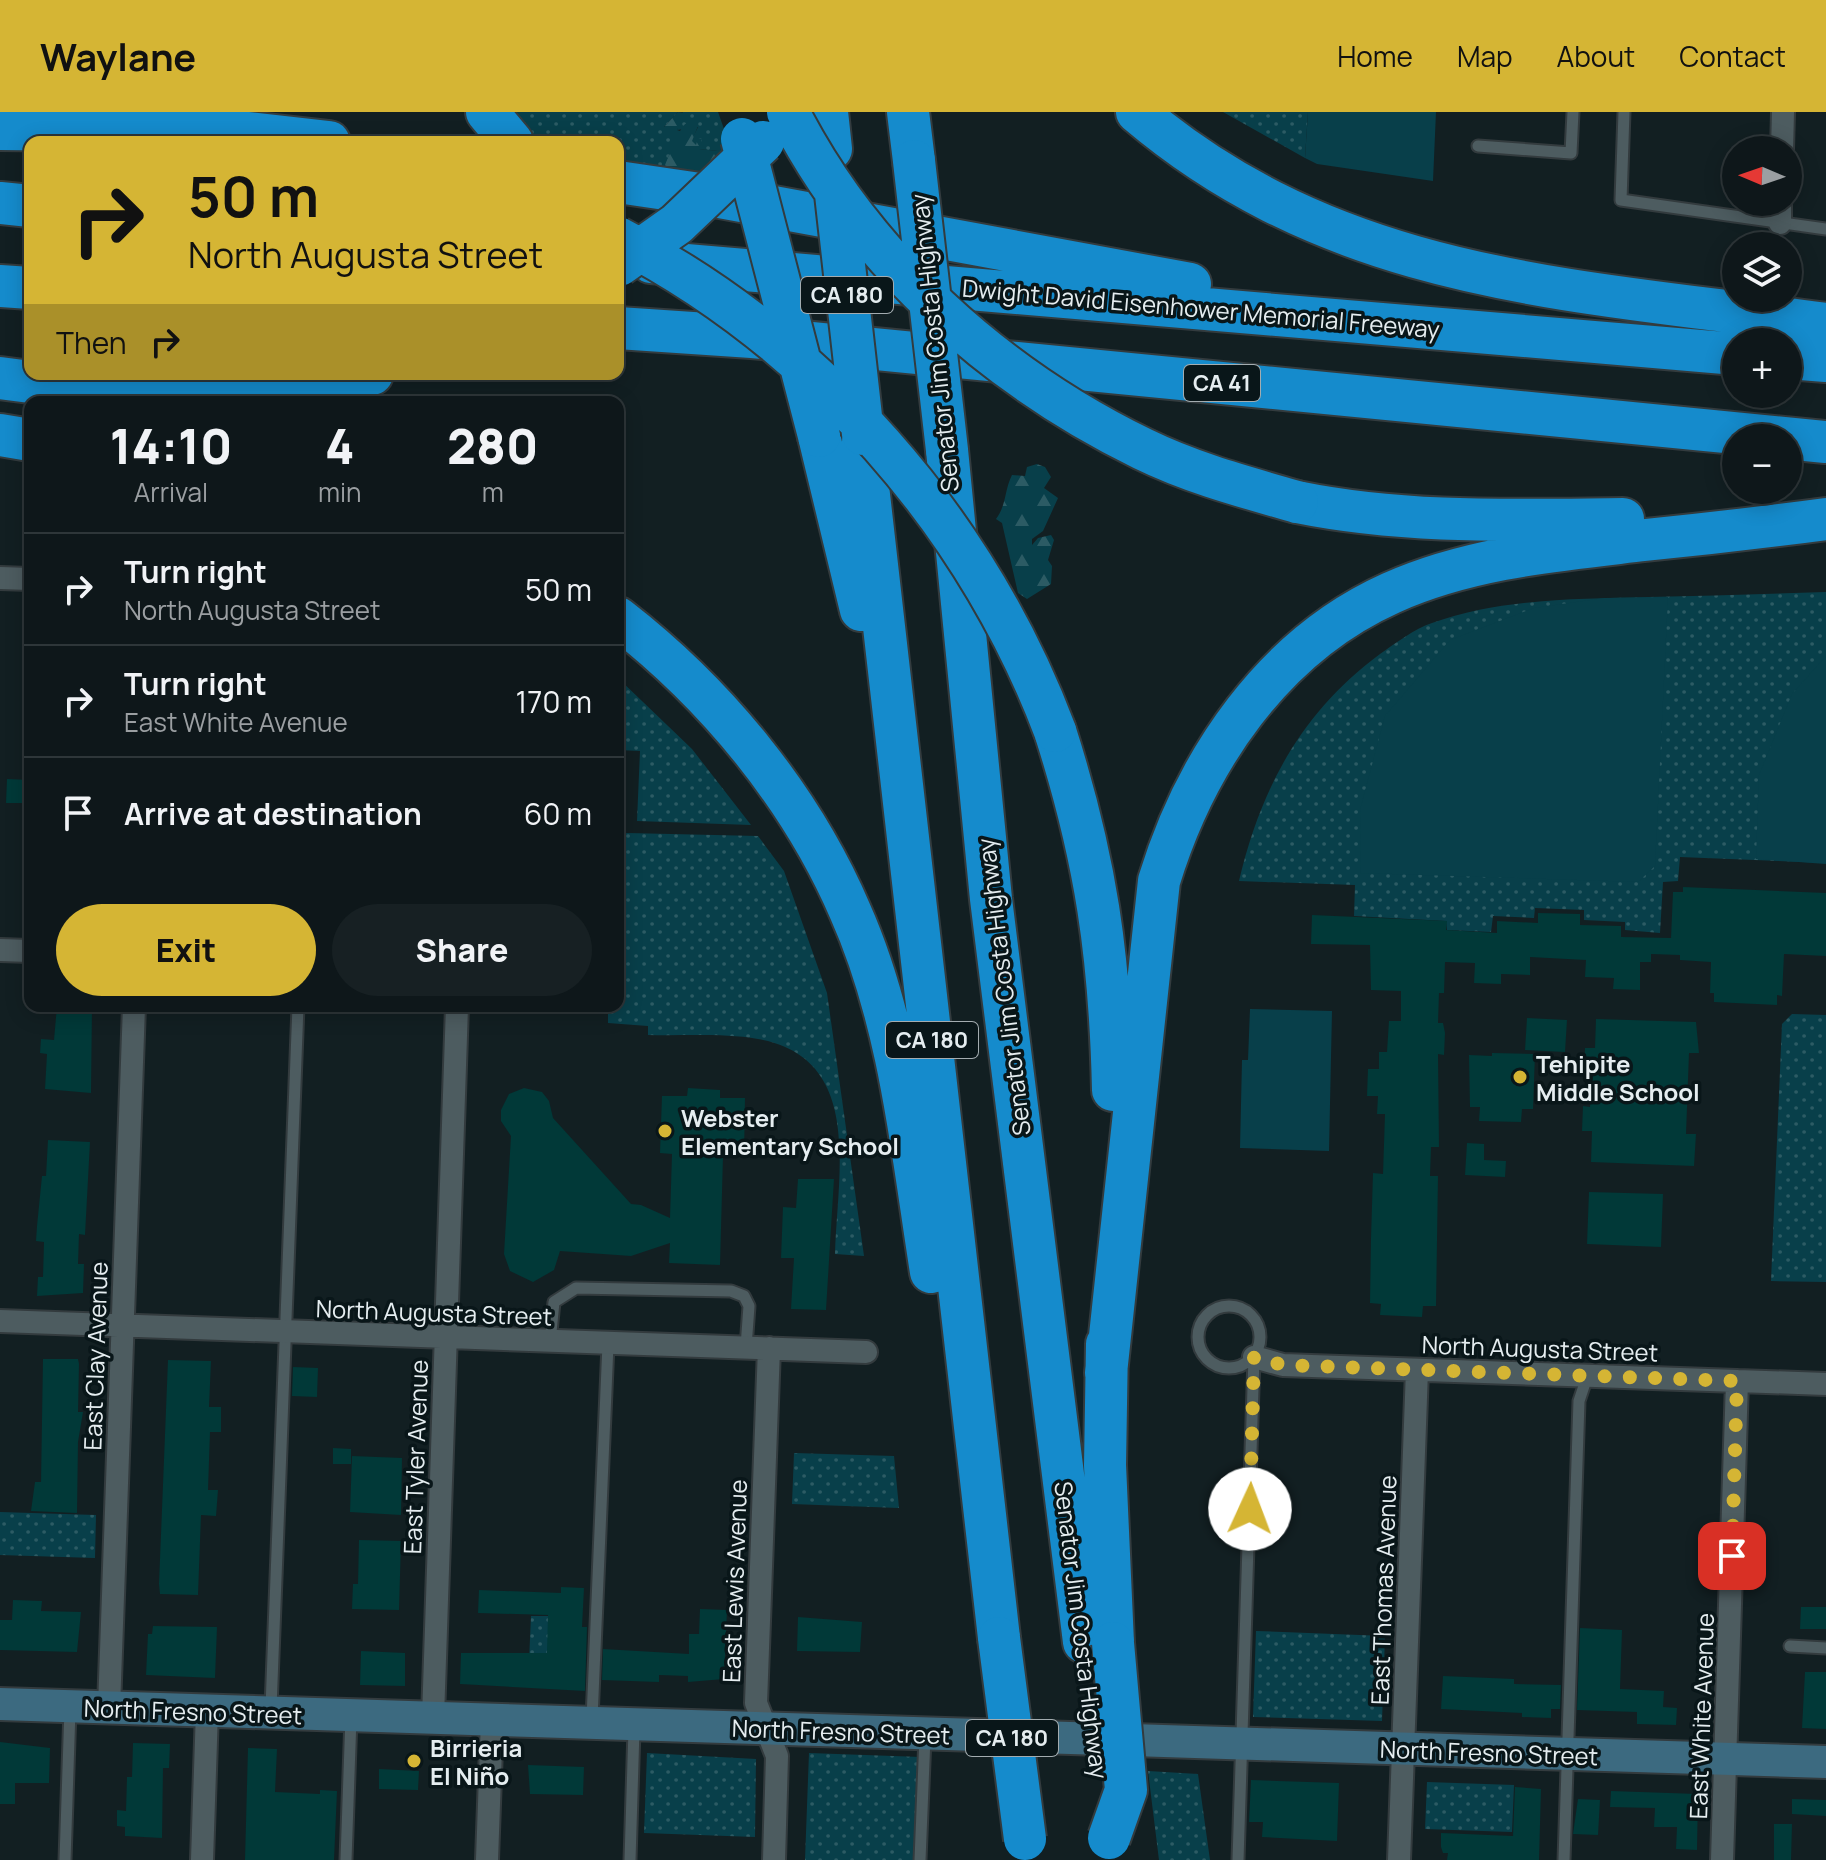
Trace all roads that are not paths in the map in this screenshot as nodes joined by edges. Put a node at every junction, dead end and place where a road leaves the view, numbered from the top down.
1 (487, 112) edge
2 (788, 112) edge
3 (908, 112) edge
4 (1137, 112) edge
5 (1573, 112) edge
6 (1624, 112) edge
7 (1783, 112) edge
8 (739, 125) edge
9 (0, 129) edge
10 (829, 130) edge
11 (275, 136) edge
12 (507, 136) edge
13 (1782, 136) edge
14 (1478, 146) dead end
15 (624, 183) edge
16 (0, 203) edge
17 (24, 205) edge
18 (1722, 208) edge
19 (1791, 216) edge
20 (1826, 229) edge
21 (624, 241) edge
22 (624, 260) edge
23 (624, 262) edge
24 (0, 286) edge
25 (24, 288) edge
26 (1826, 324) edge
27 (1412, 326) junction
28 (624, 328) edge
29 (1722, 353) edge
30 (1802, 359) edge
31 (1826, 361) edge
32 (0, 378) edge
33 (335, 380) edge
34 (177, 396) edge
35 (177, 396) edge
36 (0, 435) edge
37 (24, 439) edge
38 (1826, 442) edge
39 (1826, 518) edge
40 (0, 578) edge
41 (24, 579) edge
42 (624, 623) edge
43 (902, 781) junction
44 (0, 950) edge
45 (24, 951) edge
46 (134, 1012) edge
47 (298, 1012) edge
48 (457, 1012) edge
49 (0, 1321) edge
50 (122, 1326) junction
51 (288, 1333) junction
52 (445, 1338) junction
53 (550, 1342) junction
54 (608, 1344) junction
55 (746, 1347) junction
56 (769, 1348) junction
57 (866, 1352) dead end
58 (1254, 1357) junction
59 (1417, 1370) junction
60 (1106, 1373) junction
61 (1587, 1377) junction
62 (1737, 1381) junction
63 (1826, 1384) edge
64 (999, 1638) junction
65 (1098, 1642) junction
66 (1790, 1646) dead end
67 (1826, 1648) edge
68 (0, 1704) edge
69 (70, 1707) junction
70 (109, 1708) junction
71 (207, 1711) junction
72 (271, 1713) junction
73 (351, 1715) junction
74 (433, 1718) junction
75 (492, 1720) junction
76 (592, 1723) junction
77 (635, 1725) junction
78 (766, 1729) junction
79 (925, 1734) junction
80 (1243, 1744) junction
81 (1402, 1749) junction
82 (1567, 1754) junction
83 (1725, 1759) junction
84 (1826, 1762) edge
85 (1111, 1849) edge
86 (1027, 1850) edge
87 (65, 1860) edge
88 (202, 1860) edge
89 (346, 1860) edge
90 (487, 1860) edge
91 (630, 1860) edge
92 (774, 1860) edge
93 (920, 1860) edge
94 (1238, 1860) edge
95 (1399, 1860) edge
96 (1564, 1860) edge
97 (1722, 1860) edge

1 - 12 highway
2 - 23 highway, bridge
2 - 39 highway, bridge
3 - 65 highway, Senator Jim Costa Highway / CA 180, bridge
4 - 26 highway
5 - 14 lane
6 - 18 lane
7 - 13 street
8 - 43 highway, bridge
9 - 11 highway
10 - 43 highway, CA 180, bridge
15 - 27 highway
16 - 17 highway
19 - 20 lane
21 - 60 highway, bridge
22 - 27 highway, Dwight David Eisenhower Memorial Freeway
24 - 25 highway
27 - 29 highway, Dwight David Eisenhower Memorial Freeway
28 - 38 highway, CA 41
30 - 31 highway
32 - 35 highway
33 - 34 highway
36 - 37 highway
39 - 60 highway
40 - 41 street
42 - 64 highway
43 - 64 highway, CA 180
44 - 45 street
46 - 50 street, East Clay Avenue
47 - 51 lane
48 - 52 street, East Tyler Avenue
49 - 50 street, North Augusta Street
50 - 51 street, North Augusta Street
50 - 70 street, East Clay Avenue
51 - 52 street, North Augusta Street
51 - 72 lane
52 - 53 street, North Augusta Street
52 - 74 street, East Tyler Avenue
53 - 54 street, North Augusta Street
53 - 55 lane
54 - 55 street, North Augusta Street
54 - 76 lane
55 - 56 street, North Augusta Street
56 - 57 street, North Augusta Street
56 - 78 street, East Lewis Avenue
58 - 58 lane, North Augusta Street
58 - 59 street, North Augusta Street
58 - 80 lane
59 - 61 street, North Augusta Street
59 - 81 street, East Thomas Avenue
60 - 65 highway
61 - 62 street, North Augusta Street
61 - 82 lane
62 - 63 street, North Augusta Street
62 - 83 street, East White Avenue
64 - 86 highway, CA 180, bridge
65 - 85 highway, bridge
66 - 67 lane
68 - 69 main road, North Fresno Street
69 - 70 main road, North Fresno Street
69 - 87 lane
70 - 71 main road, North Fresno Street
71 - 72 main road, North Fresno Street
71 - 88 street
72 - 73 main road, North Fresno Street
73 - 74 main road, North Fresno Street
73 - 89 lane
74 - 75 main road, North Fresno Street
75 - 76 main road, North Fresno Street
75 - 90 street
76 - 77 main road, North Fresno Street
77 - 78 main road, North Fresno Street
77 - 91 lane
78 - 79 main road, North Fresno Street
78 - 92 street, East Lewis Avenue
79 - 80 main road, North Fresno Street
79 - 93 lane
80 - 81 main road, North Fresno Street
80 - 94 lane
81 - 82 main road, North Fresno Street
81 - 95 street, East Thomas Avenue
82 - 83 main road, North Fresno Street
82 - 96 lane
83 - 84 main road, North Fresno Street
83 - 97 street, East White Avenue

